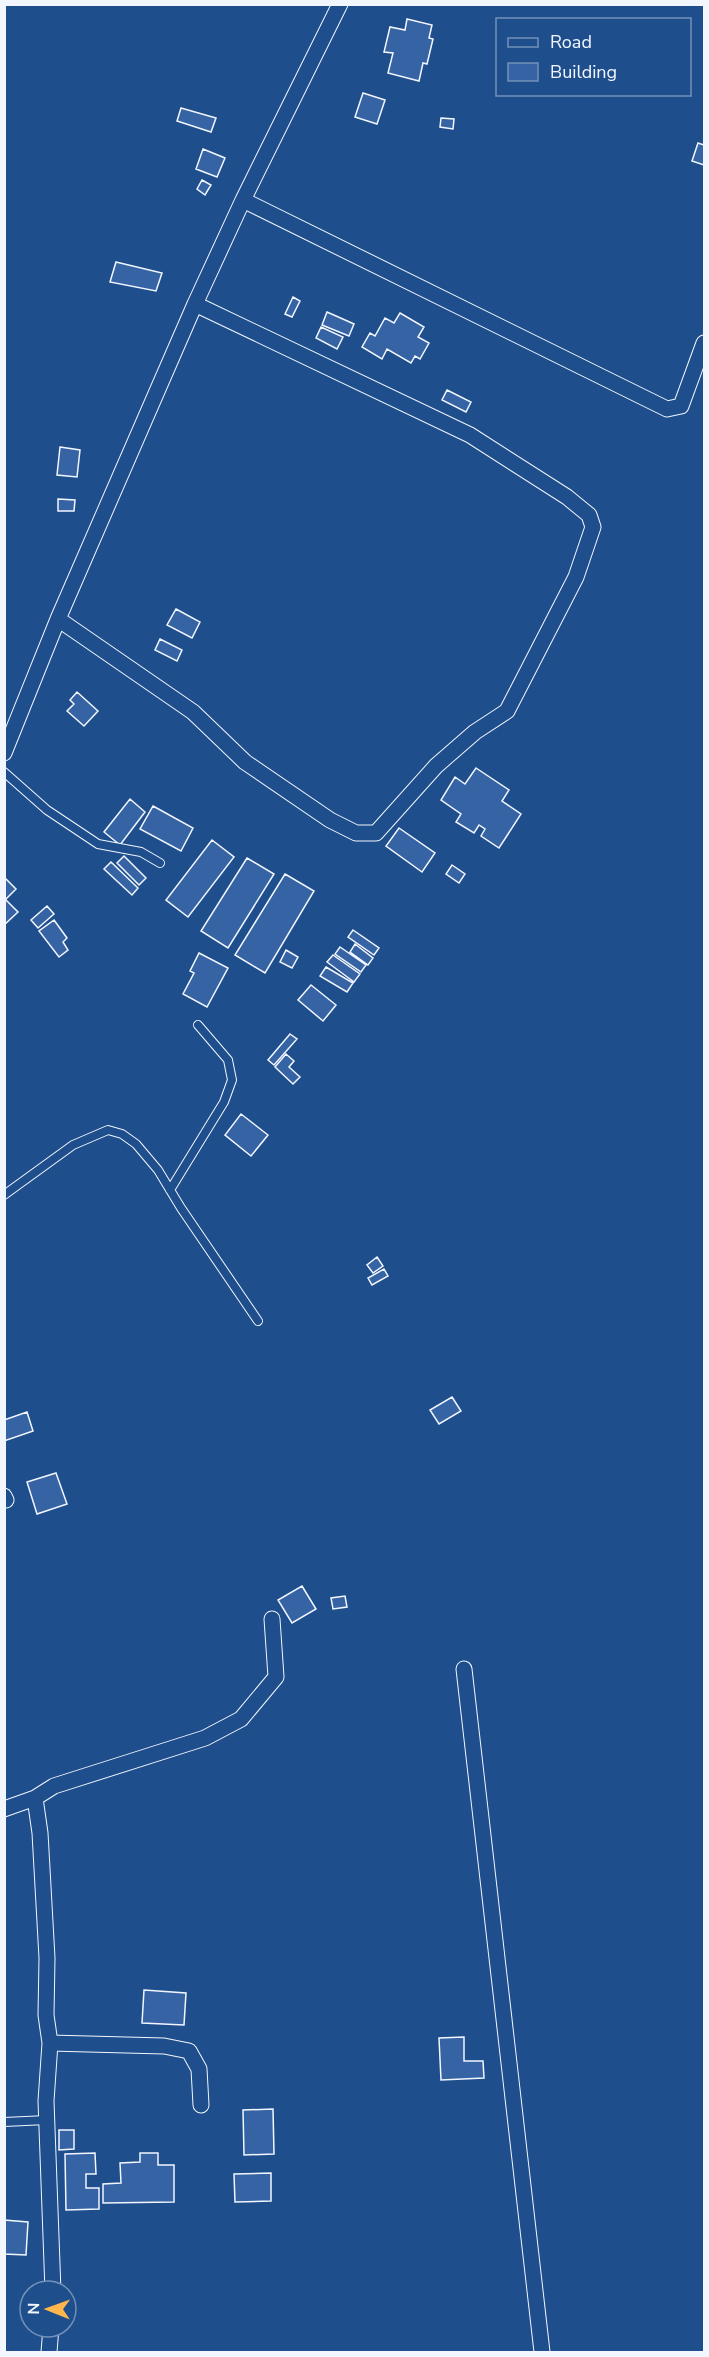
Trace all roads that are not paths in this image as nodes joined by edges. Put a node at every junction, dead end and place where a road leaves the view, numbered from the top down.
1 (340, 4) edge
2 (243, 200) junction
3 (195, 304) junction
4 (705, 343) edge
5 (58, 619) junction
6 (4, 753) edge
7 (4, 772) edge
8 (160, 863) dead end
9 (198, 1024) dead end
10 (170, 1190) junction
11 (4, 1194) edge
12 (258, 1321) dead end
13 (273, 1619) dead end
14 (464, 1669) dead end
15 (35, 1798) junction
16 (4, 1809) edge
17 (50, 2043) junction
18 (201, 2105) dead end
19 (47, 2120) junction
20 (4, 2122) edge
21 (53, 2279) edge
22 (542, 2352) edge

1 - 2 street
2 - 3 street
2 - 4 street
3 - 5 street
3 - 5 street
5 - 6 street
7 - 8 lane
9 - 10 lane
10 - 11 lane
10 - 12 lane
13 - 15 street
14 - 22 street
15 - 16 street
15 - 17 street
17 - 18 street
17 - 19 street
19 - 20 lane
19 - 21 street

